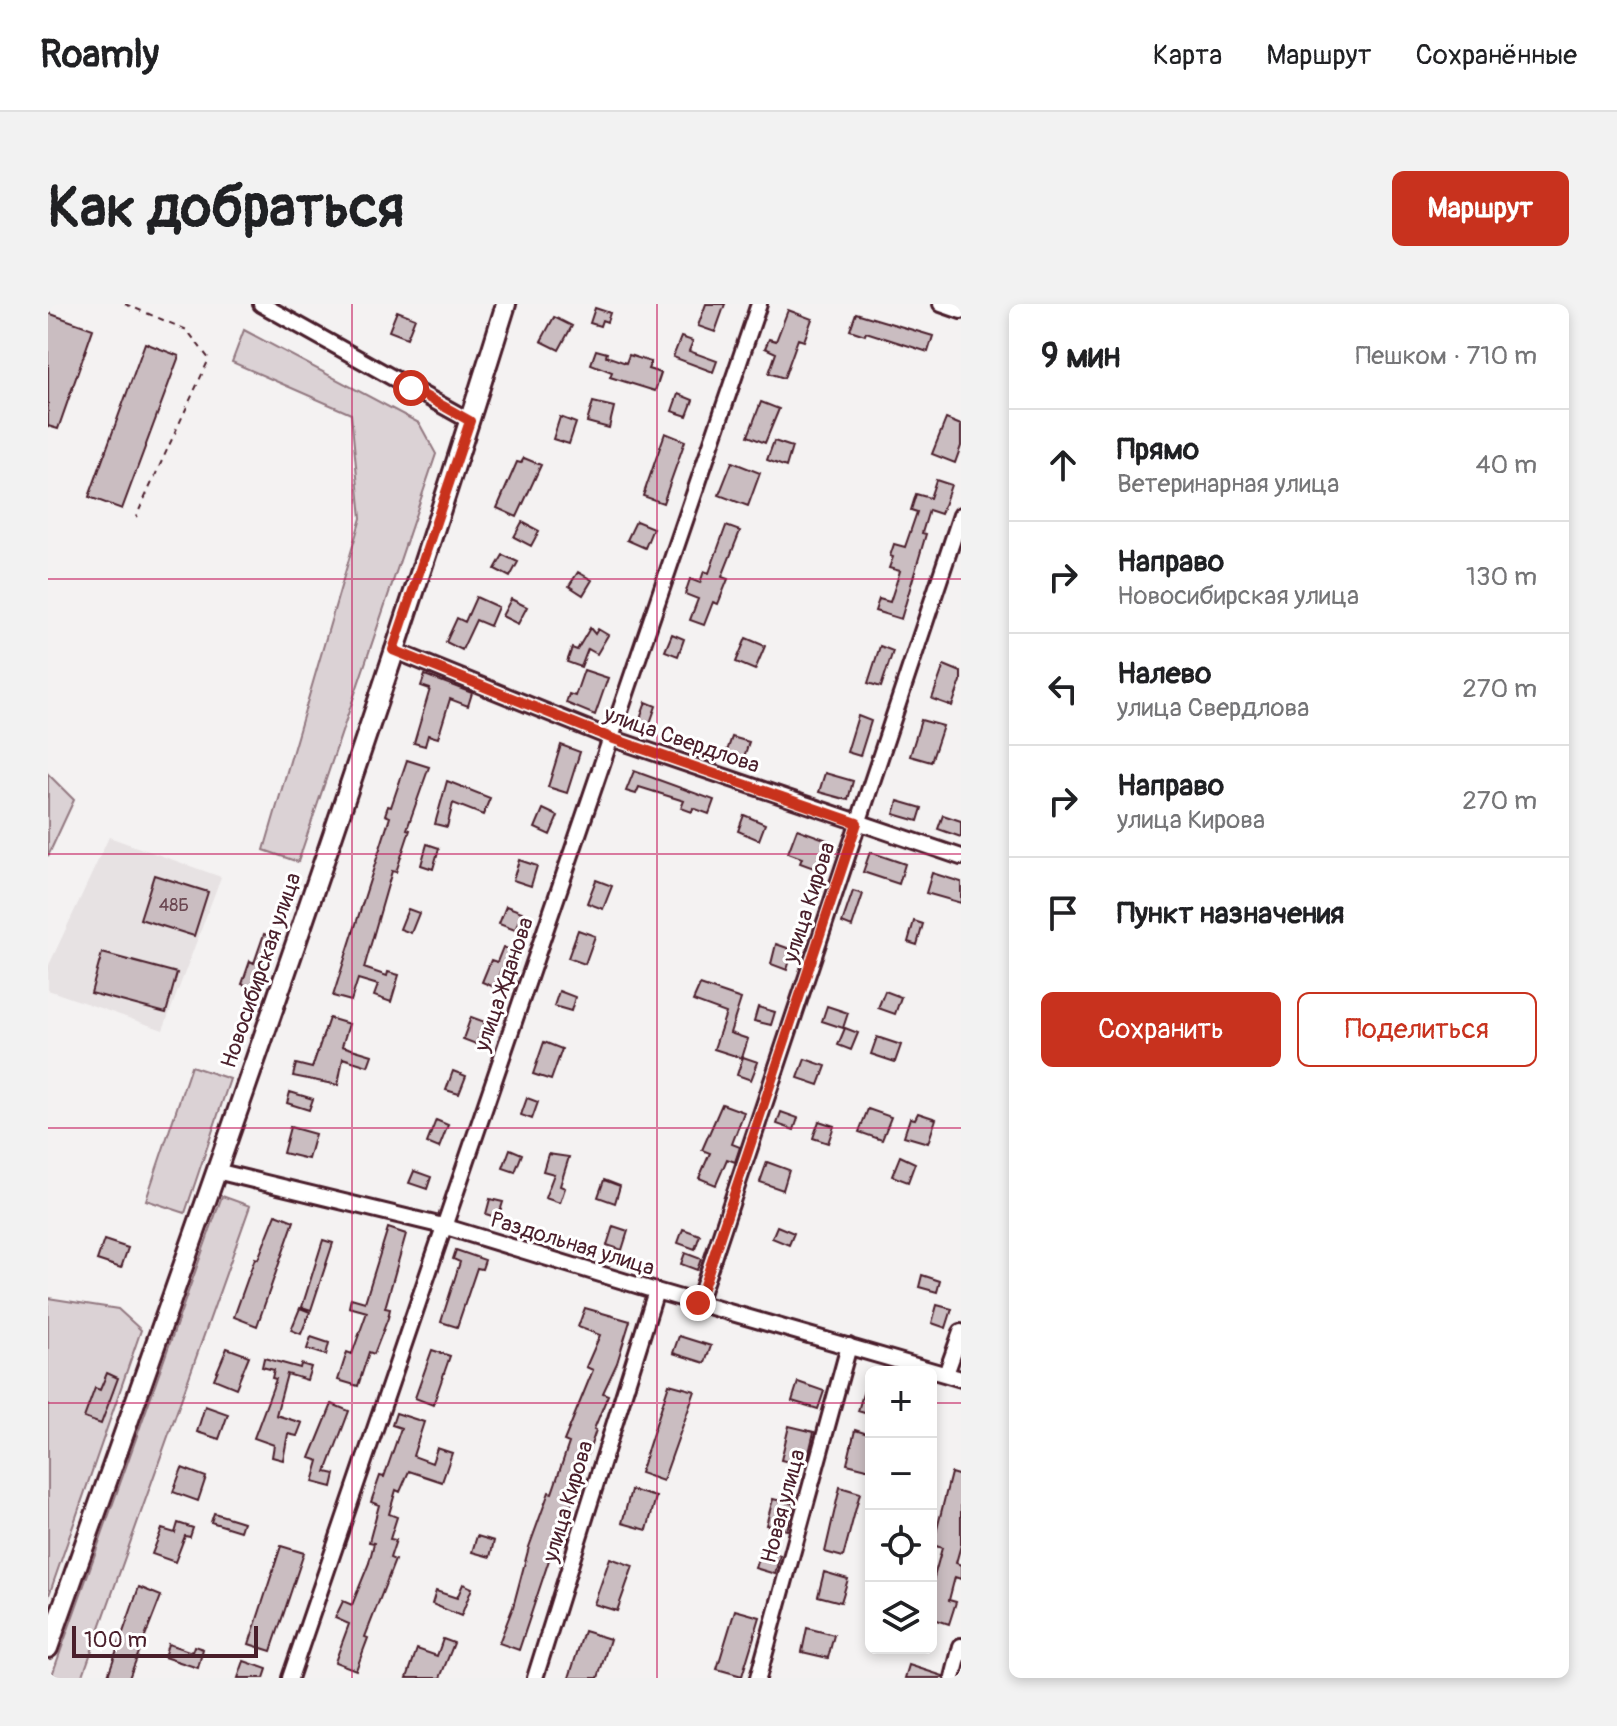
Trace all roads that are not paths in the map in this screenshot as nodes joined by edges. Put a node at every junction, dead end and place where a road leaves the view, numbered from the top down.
1 (261, 304) edge
2 (506, 304) edge
3 (759, 304) edge
4 (941, 304) edge
5 (961, 311) edge
6 (470, 421) junction
7 (961, 515) edge
8 (393, 650) junction
9 (611, 738) junction
10 (857, 823) junction
11 (961, 857) edge
12 (216, 1171) junction
13 (443, 1226) junction
14 (656, 1291) junction
15 (698, 1303) junction
16 (961, 1332) edge
17 (849, 1346) junction
18 (946, 1374) junction
19 (961, 1379) edge
20 (961, 1646) edge
21 (48, 1648) edge
22 (290, 1678) edge
23 (535, 1678) edge
24 (758, 1678) edge
25 (953, 1678) edge

1 - 6 street
2 - 6 street, Новосибирская улица
3 - 9 street, улица Жданова
4 - 5 street
6 - 8 street, Новосибирская улица
7 - 10 street, улица Кирова
8 - 9 street, улица Свердлова
8 - 12 street, Новосибирская улица
9 - 10 street, улица Свердлова
9 - 13 street, улица Жданова
10 - 11 street, улица Свердлова
10 - 15 street, улица Кирова
12 - 13 street, Раздольная улица
12 - 21 street, Новосибирская улица
13 - 14 street, Раздольная улица
13 - 22 street, улица Жданова
14 - 15 street, Раздольная улица
14 - 23 street, улица Кирова
15 - 17 street, Раздольная улица
16 - 18 street
17 - 18 street, Раздольная улица
17 - 24 street, Новая улица
18 - 19 street, Раздольная улица
20 - 25 street

